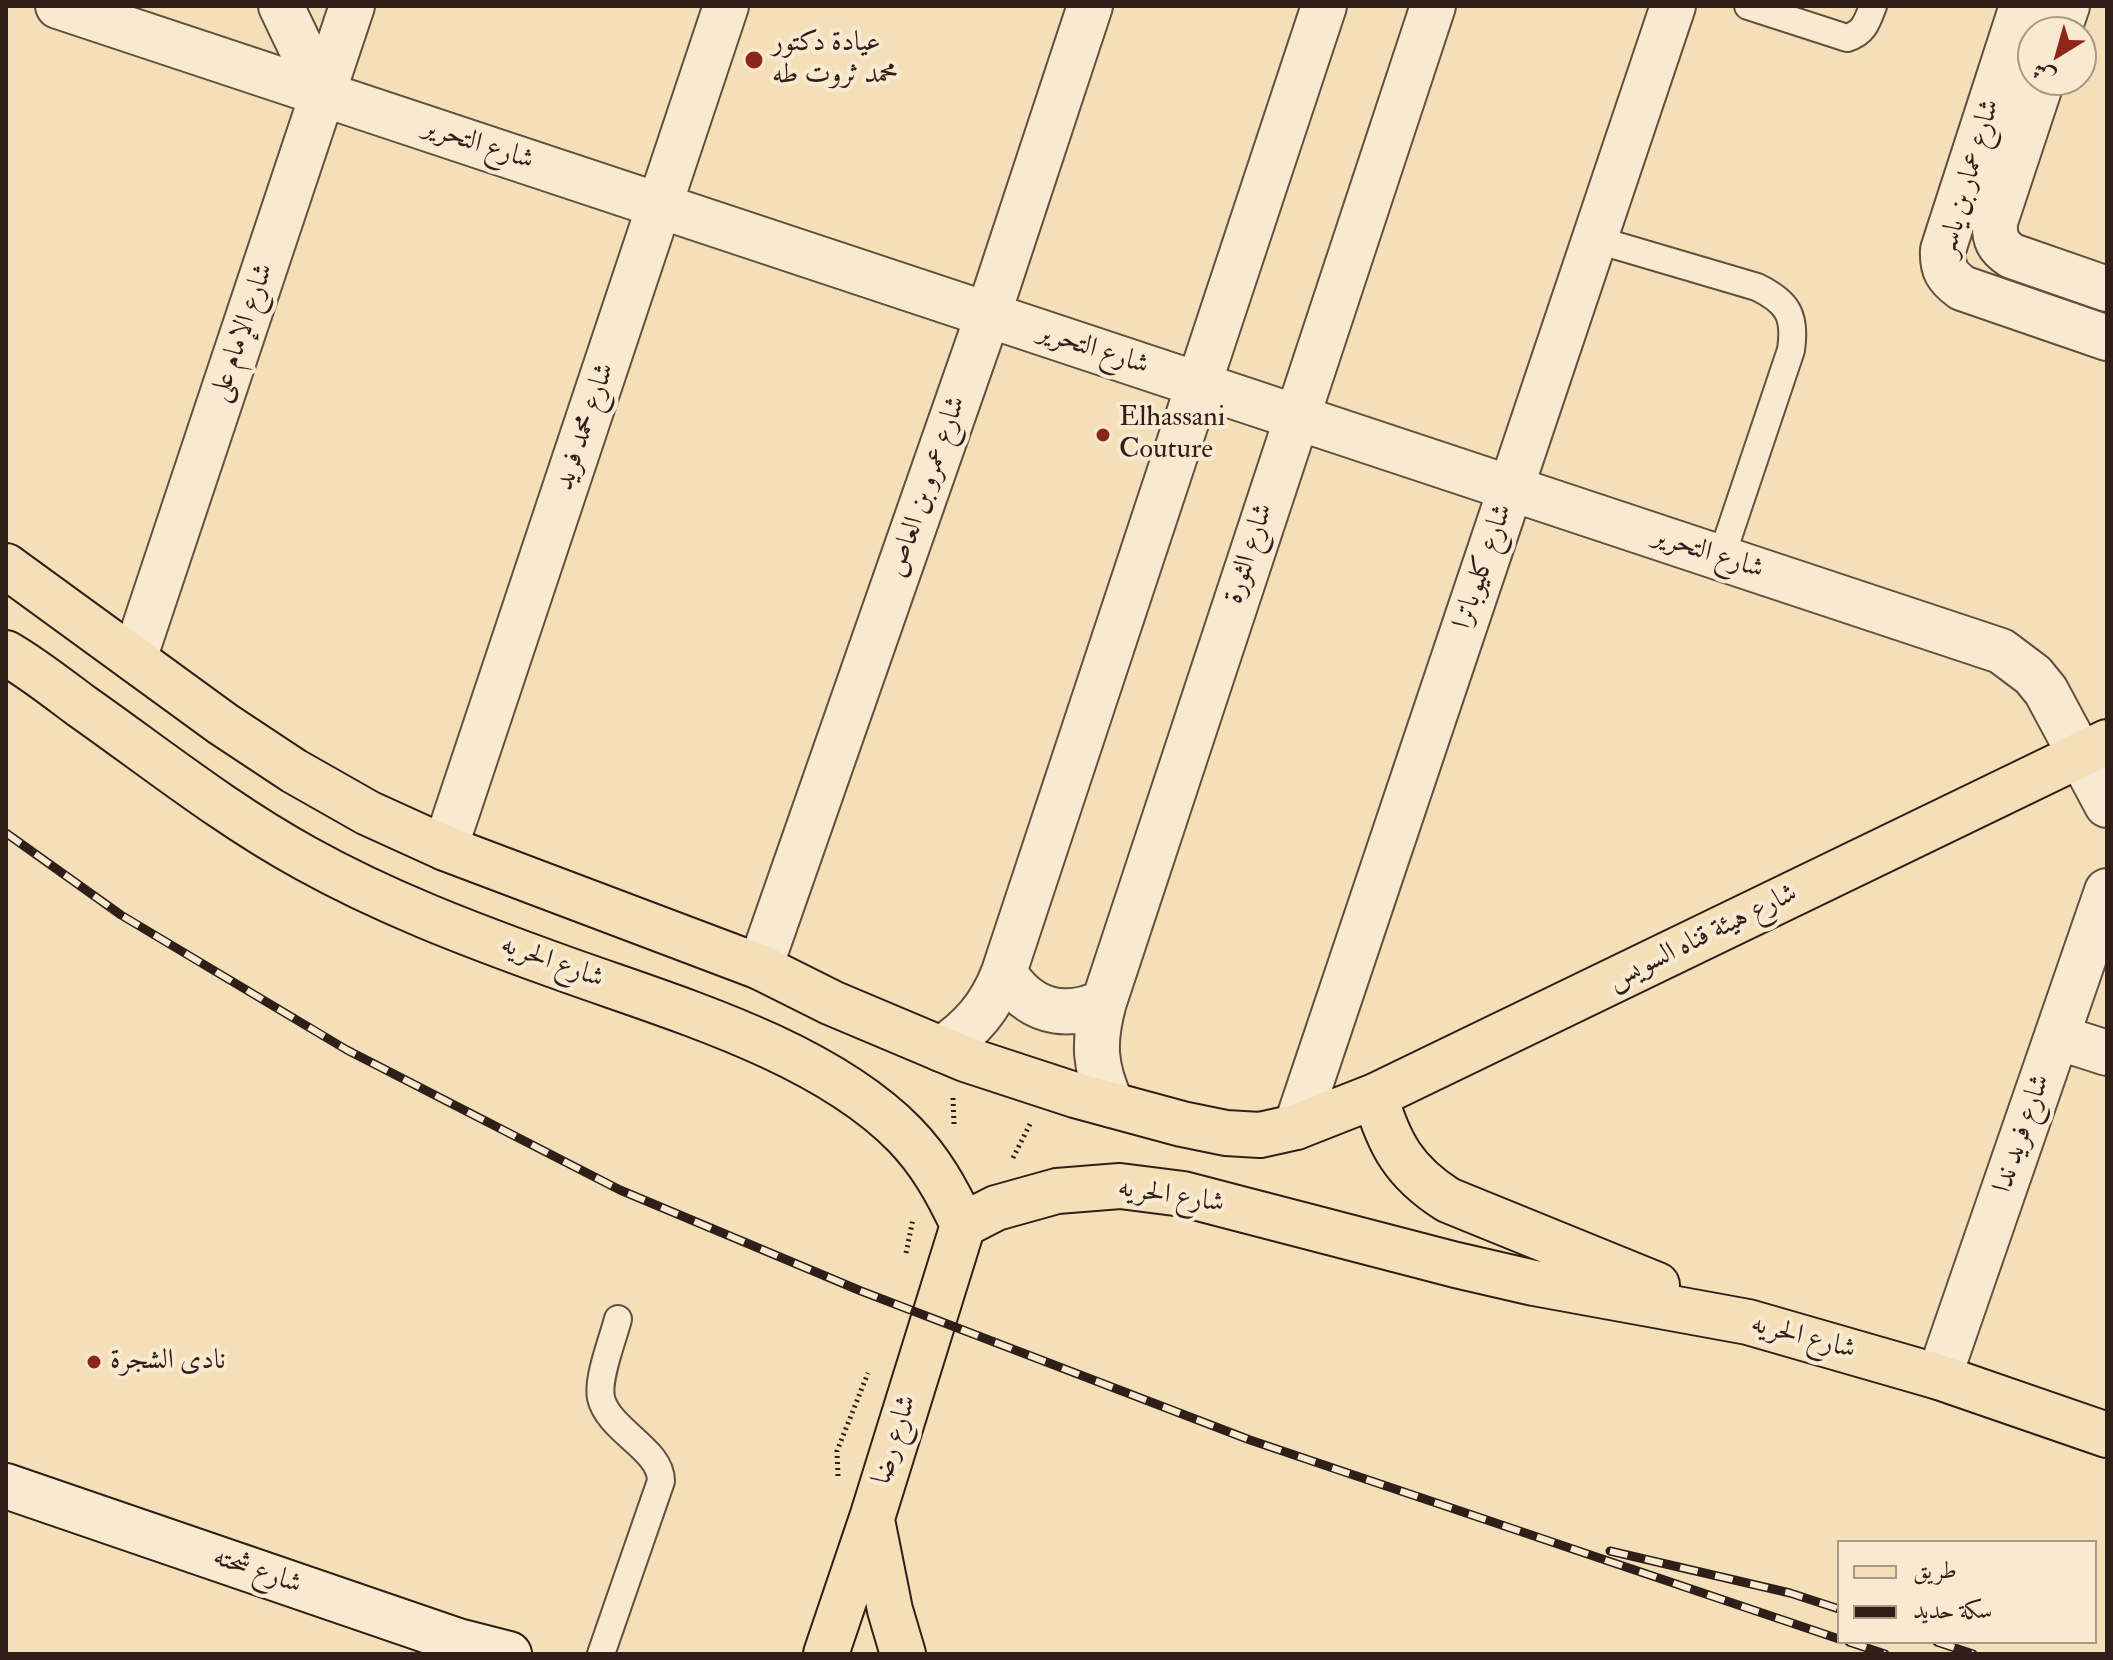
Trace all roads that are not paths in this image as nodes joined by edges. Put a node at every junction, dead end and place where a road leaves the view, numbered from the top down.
1 (58, 6) edge
2 (281, 6) edge
3 (352, 6) edge
4 (726, 6) edge
5 (1090, 6) edge
6 (1324, 6) edge
7 (1433, 6) edge
8 (1673, 6) edge
9 (1748, 6) edge
10 (1873, 6) edge
11 (2022, 6) edge
12 (323, 94) junction
13 (2037, 96) edge
14 (660, 206) junction
15 (1594, 239) junction
16 (2107, 289) edge
17 (988, 315) junction
18 (2107, 338) edge
19 (1199, 385) junction
20 (1295, 417) junction
21 (1510, 488) junction
22 (1721, 558) junction
23 (6, 566) edge
24 (6, 653) edge
25 (134, 659) junction
26 (6, 680) edge
27 (57, 688) junction
28 (2094, 749) edge
29 (2107, 805) edge
30 (445, 848) junction
31 (2107, 891) edge
32 (578, 899) junction
33 (553, 965) junction
34 (760, 967) junction
35 (1004, 972) junction
36 (1104, 1002) junction
37 (832, 1003) junction
38 (2057, 1037) junction
39 (941, 1049) junction
40 (2107, 1053) edge
41 (806, 1064) junction
42 (1375, 1096) junction
43 (1112, 1105) junction
44 (1296, 1127) junction
45 (980, 1217) junction
46 (618, 1319) dead end
47 (1748, 1322) junction
48 (1939, 1377) junction
49 (2107, 1435) edge
50 (6, 1486) edge
51 (872, 1518) junction
52 (509, 1654) edge
53 (601, 1654) edge
54 (826, 1654) edge
55 (903, 1654) edge

1 - 12 street, شارع التحرير
2 - 12 street
3 - 12 street, شارع الإمام على
4 - 14 street, شارع محمد فريد
5 - 17 street, شارع عمرو بن العاص
6 - 19 street
7 - 20 street, شارع الثورة
8 - 15 street, شارع كليوباترا
9 - 10 lane
11 - 18 street, شارع عمار بن ياسر
12 - 14 street, شارع التحرير
12 - 25 street, شارع الإمام على
13 - 16 street, شارع عمار بن ياسر
14 - 17 street, شارع التحرير
14 - 30 street, شارع محمد فريد
15 - 21 street, شارع كليوباترا
15 - 22 lane
17 - 19 street, شارع التحرير
17 - 34 street, شارع عمرو بن العاص
19 - 20 street, شارع التحرير
19 - 35 street
20 - 21 street, شارع التحرير
20 - 36 street, شارع الثورة
21 - 22 street, شارع التحرير
21 - 44 street, شارع كليوباترا
22 - 28 street, شارع التحرير
23 - 25 main road
24 - 27 main road, شارع الحريه
25 - 30 main road
26 - 27 main road
27 - 33 main road, شارع الحريه
28 - 29 street
28 - 42 main road, شارع هيئة قناه السويس
30 - 32 main road
31 - 38 street, شارع فريد ندا
32 - 33 main road
32 - 34 main road
33 - 41 main road, شارع الحريه
34 - 37 main road
35 - 36 street
35 - 39 street
36 - 43 street, شارع الثورة
37 - 39 main road
37 - 41 main road
38 - 40 street
38 - 48 street, شارع فريد ندا
39 - 43 main road
41 - 45 main road, شارع الحريه
42 - 44 main road, شارع هيئة قناه السويس
42 - 47 main road
43 - 44 main road
45 - 47 main road, شارع الحريه
45 - 51 main road, شارع رضا
46 - 53 lane
47 - 48 main road, شارع الحريه
48 - 49 main road, شارع الحريه
50 - 52 street, شارع شحته
51 - 54 main road, شارع رضا
51 - 55 main road

